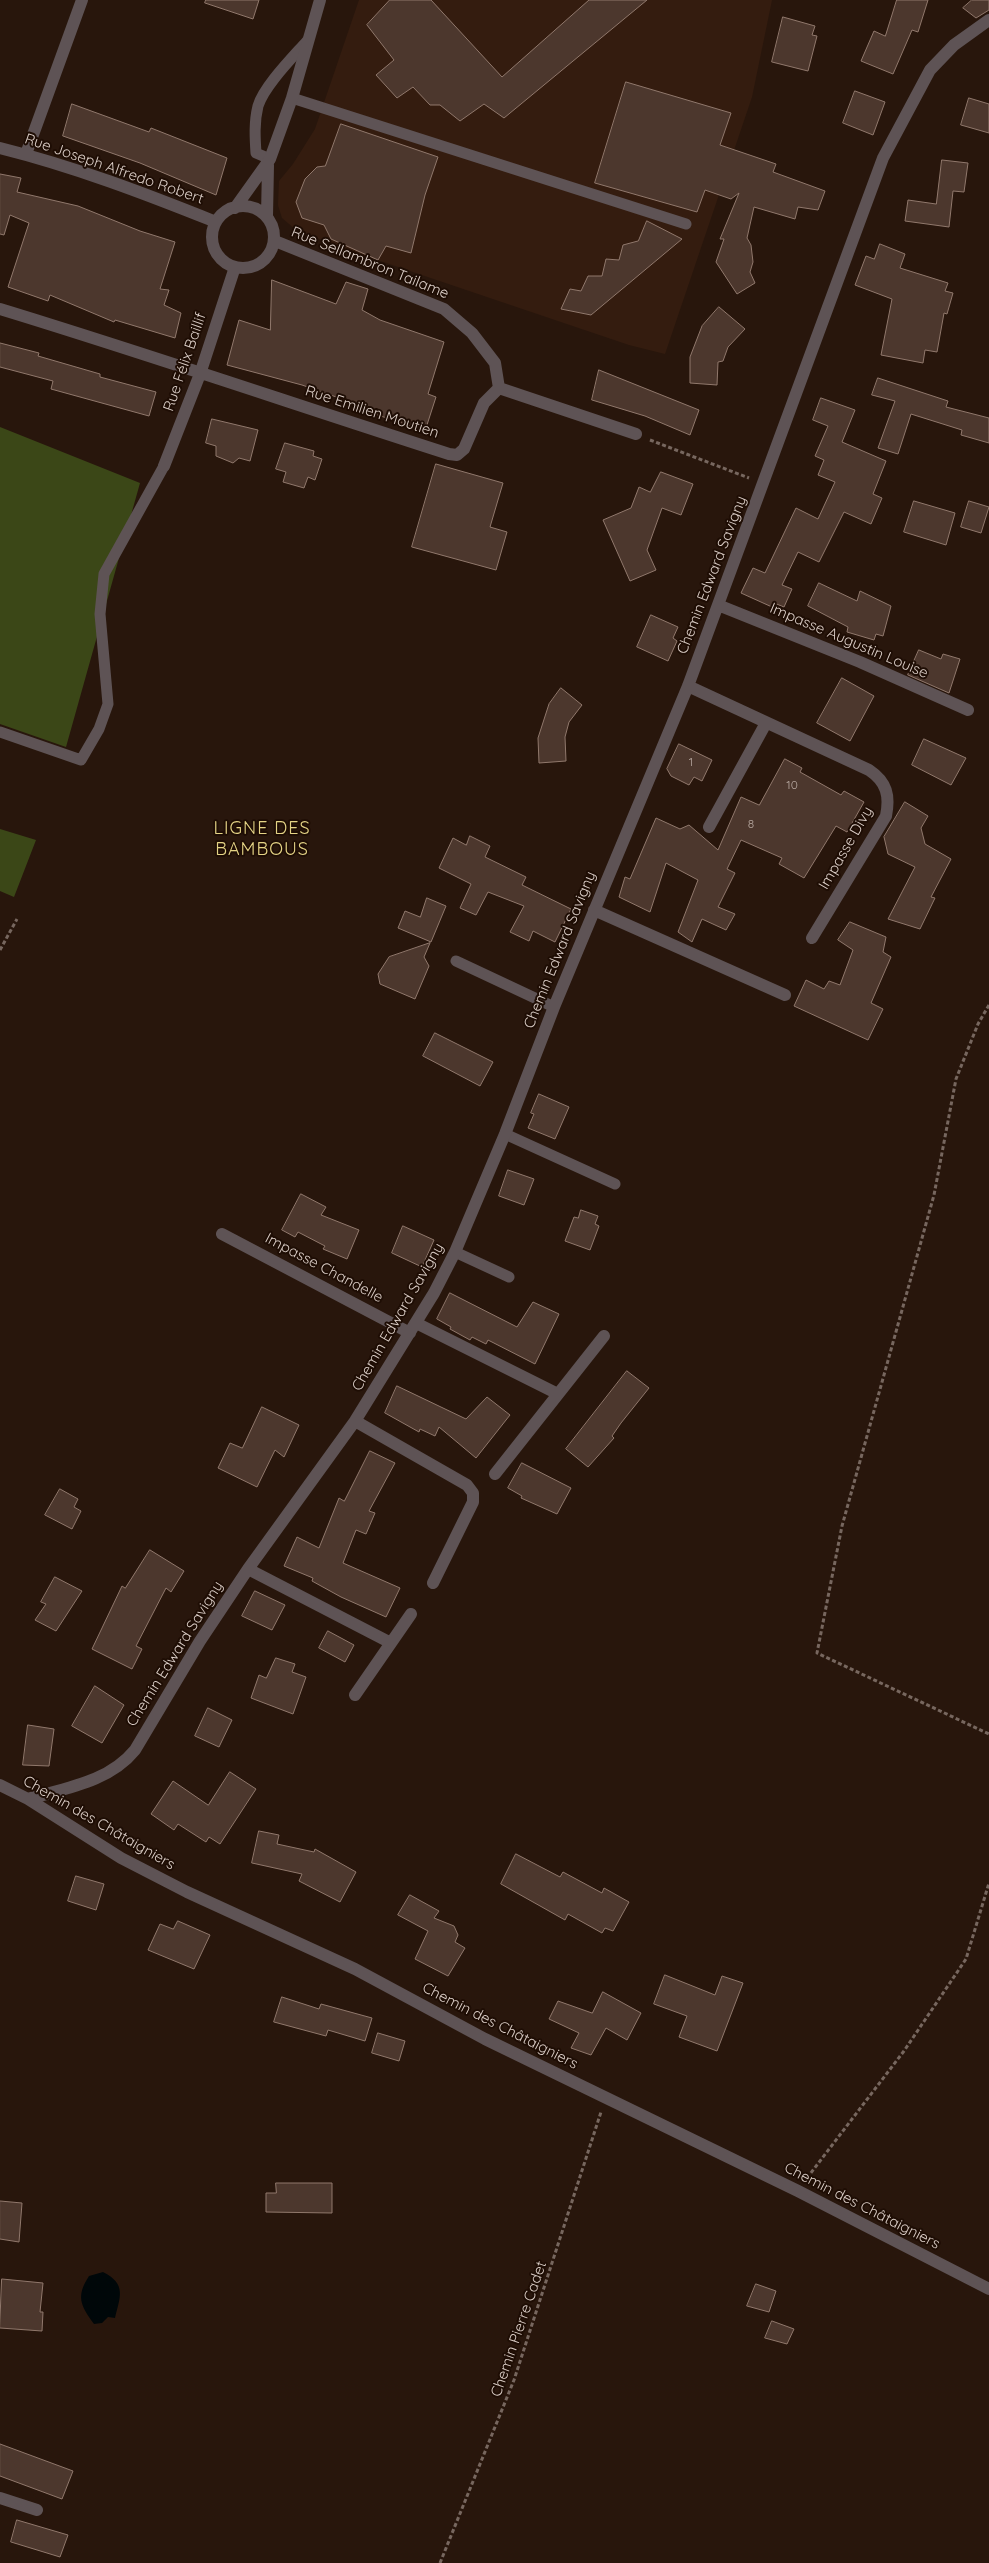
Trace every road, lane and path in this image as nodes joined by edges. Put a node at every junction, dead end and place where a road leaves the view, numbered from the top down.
1 (82, 0) edge
2 (320, 0) edge
3 (989, 20) edge
4 (308, 41) junction
5 (292, 98) junction
6 (0, 148) edge
7 (26, 154) junction
8 (269, 162) junction
9 (234, 208) junction
10 (267, 216) junction
11 (216, 222) junction
12 (686, 224) dead end
13 (275, 241) junction
14 (234, 268) junction
15 (0, 309) edge
16 (200, 374) junction
17 (500, 388) junction
18 (636, 434) joint
19 (164, 466) joint
20 (764, 483) junction
21 (718, 605) junction
22 (688, 686) junction
23 (968, 710) dead end
24 (766, 722) junction
25 (0, 732) edge
26 (709, 827) dead end
27 (594, 910) junction
28 (17, 919) dead end
29 (812, 938) dead end
30 (0, 950) edge
31 (456, 960) dead end
32 (785, 994) dead end
33 (989, 1005) edge
34 (554, 1007) junction
35 (505, 1134) junction
36 (615, 1184) dead end
37 (222, 1234) dead end
38 (455, 1252) junction
39 (509, 1277) dead end
40 (413, 1328) junction
41 (604, 1336) dead end
42 (558, 1394) junction
43 (355, 1421) junction
44 (495, 1474) dead end
45 (248, 1569) junction
46 (433, 1583) dead end
47 (410, 1614) dead end
48 (390, 1643) junction
49 (355, 1695) dead end
50 (989, 1734) edge
51 (0, 1785) edge
52 (28, 1799) junction
53 (989, 1883) edge
54 (605, 2097) junction
55 (798, 2191) junction
56 (989, 2289) edge
57 (0, 2498) edge
58 (37, 2510) dead end
59 (440, 2563) edge

1 - 7 street
2 - 4 street
3 - 20 street, Chemin Edward Savigny
4 - 5 street
4 - 8 lane
5 - 8 street
5 - 12 lane
6 - 7 street, Rue Joseph Alfredo Robert
7 - 11 street, Rue Joseph Alfredo Robert
8 - 9 street
8 - 10 street
9 - 10 street
9 - 11 street
10 - 13 street
11 - 14 street
13 - 14 street
13 - 17 street, Rue Sellambron Tailame
14 - 16 street, Rue Félix Baillif
15 - 16 street
16 - 17 street, Rue Emilien Moutien
16 - 19 street, Rue Félix Baillif
17 - 18 street
18 - 20 path
19 - 25 lane
20 - 21 street, Chemin Edward Savigny
21 - 22 street, Chemin Edward Savigny
21 - 23 street, Impasse Augustin Louise
22 - 24 street, Impasse Divy
22 - 27 street, Chemin Edward Savigny
24 - 26 street
24 - 29 street, Impasse Divy
27 - 32 street
27 - 34 street, Chemin Edward Savigny
28 - 30 path
31 - 34 lane
33 - 50 path
34 - 35 street, Chemin Edward Savigny
35 - 36 lane
35 - 38 street, Chemin Edward Savigny
37 - 40 street, Impasse Chandelle
38 - 39 lane
38 - 40 street, Chemin Edward Savigny
40 - 42 street, Impasse Chandelle
40 - 43 street, Chemin Edward Savigny
41 - 42 street
42 - 44 street
43 - 45 street, Chemin Edward Savigny
43 - 46 street
45 - 48 street
45 - 52 street, Chemin Edward Savigny
47 - 48 street
48 - 49 street
51 - 52 street, Chemin des Châtaigniers
52 - 54 street, Chemin des Châtaigniers
53 - 55 path
54 - 55 street, Chemin des Châtaigniers
54 - 59 path, Chemin Pierre Cadet
55 - 56 street, Chemin des Châtaigniers
57 - 58 street

